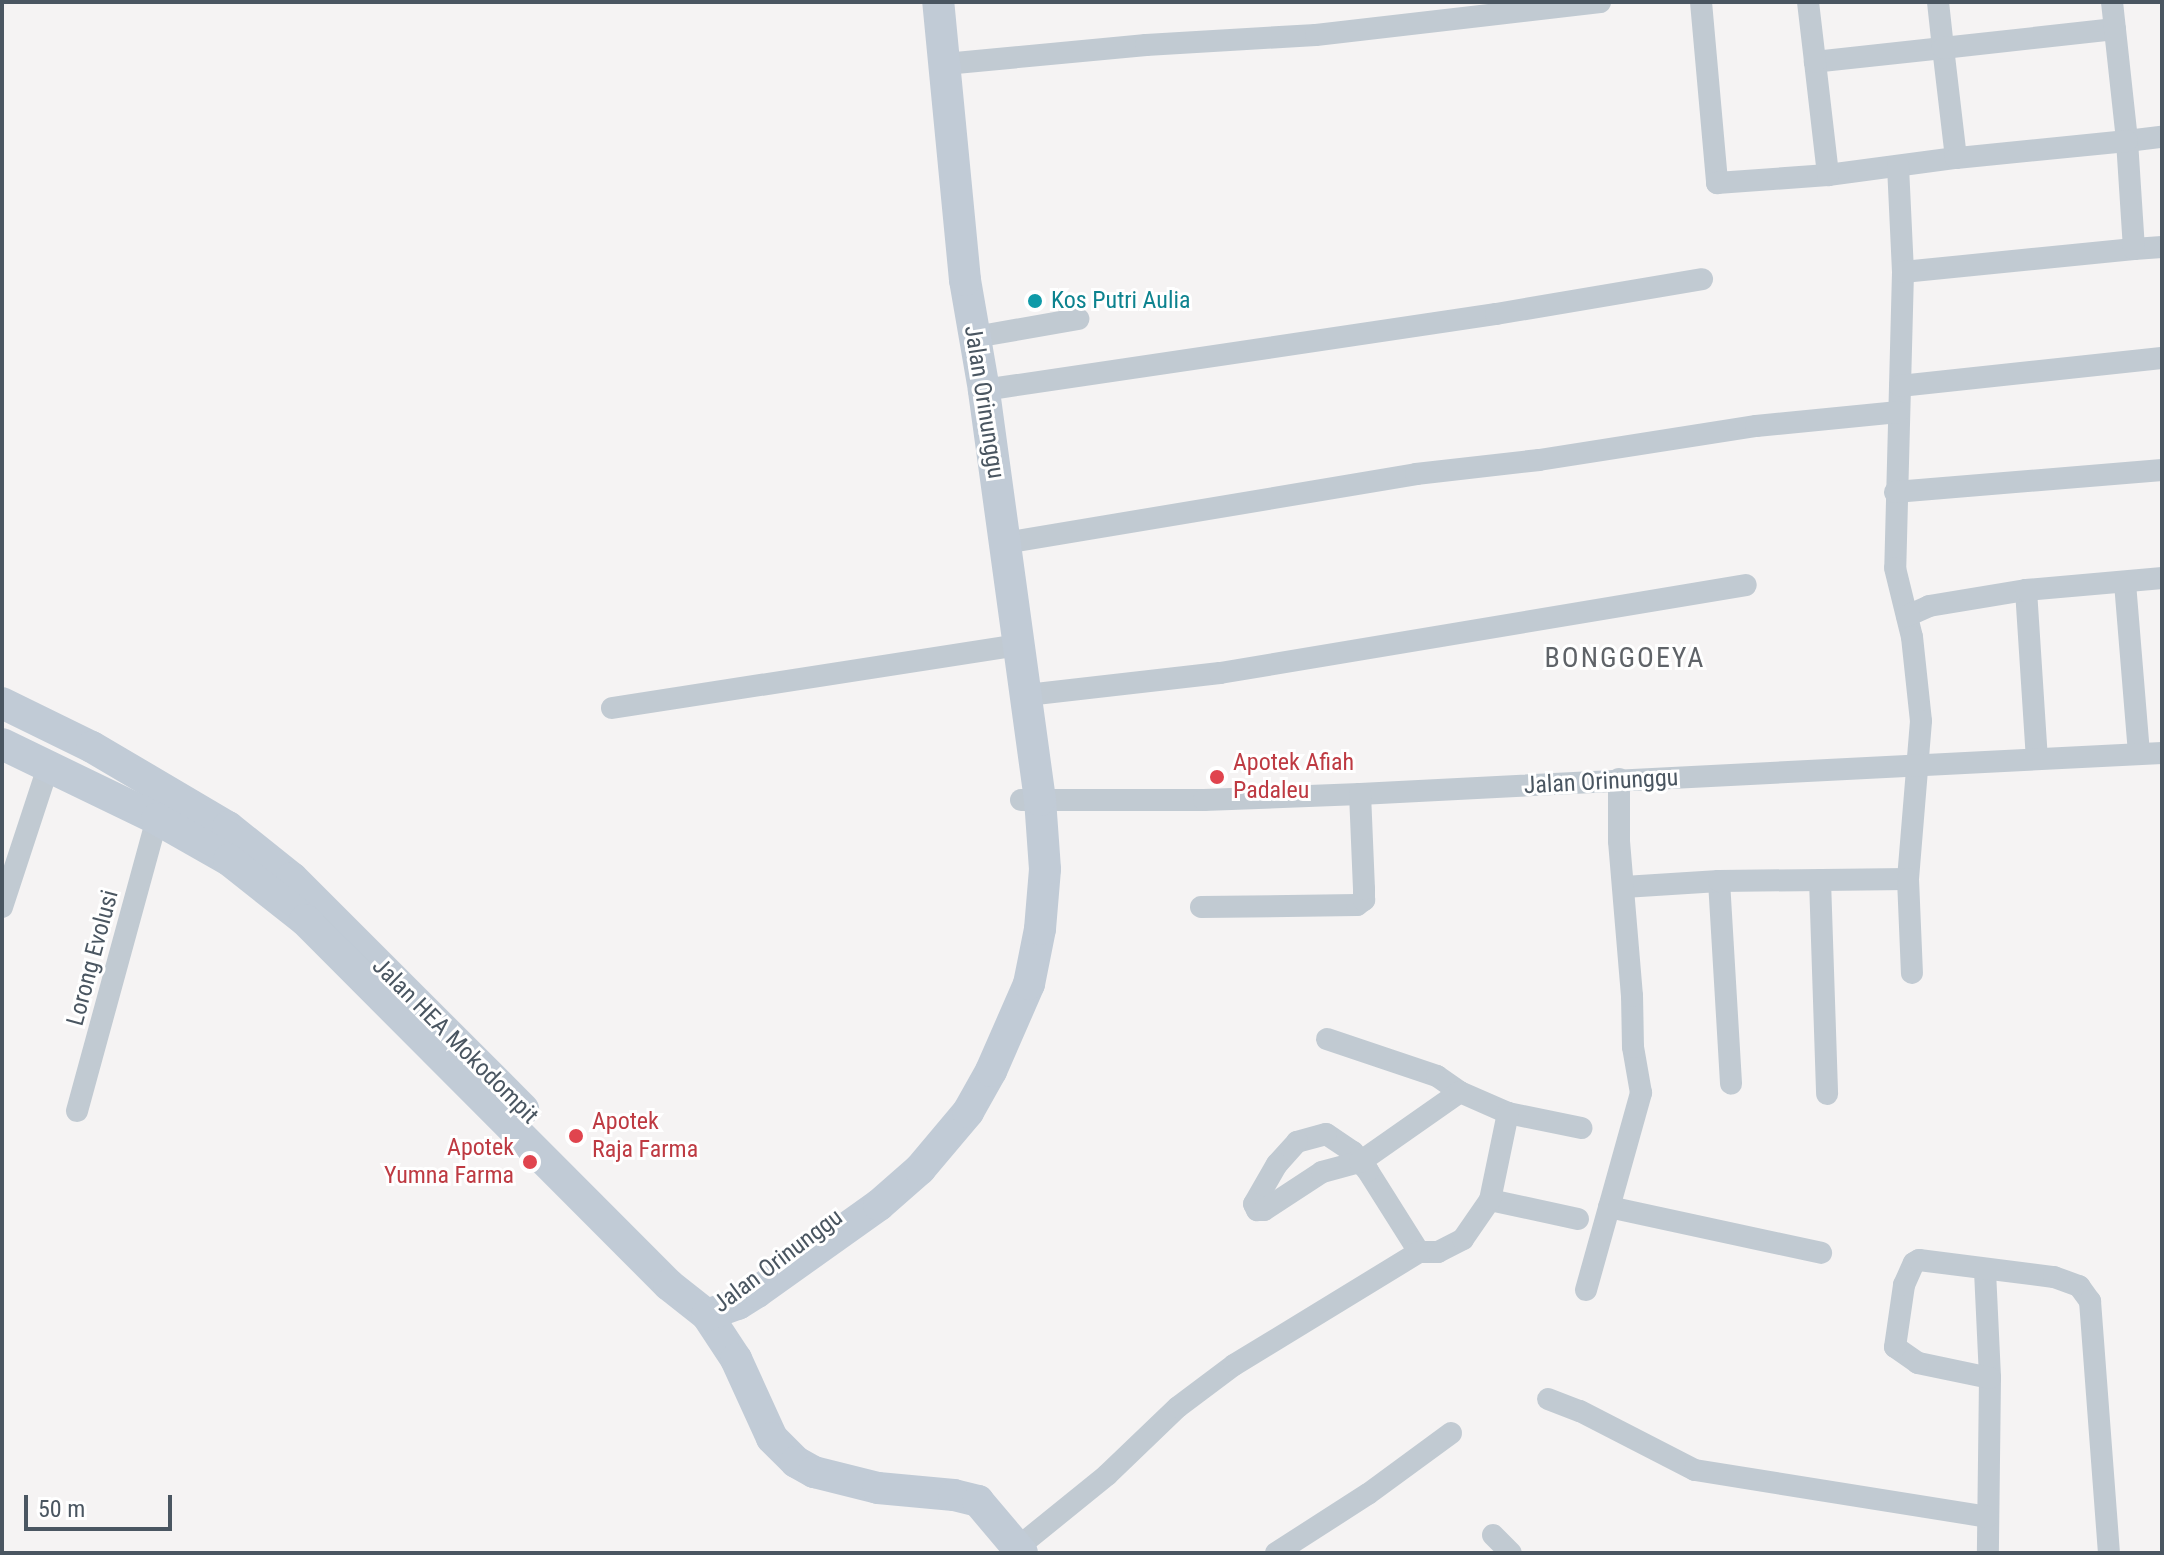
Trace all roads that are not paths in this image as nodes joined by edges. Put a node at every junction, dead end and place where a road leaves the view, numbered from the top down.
1 (923, 2) edge
2 (938, 2) edge
3 (1600, 2) edge
4 (1701, 2) edge
5 (1808, 2) edge
6 (1938, 2) edge
7 (2112, 2) edge
8 (2115, 29) junction
9 (1943, 48) junction
10 (1815, 62) junction
11 (945, 64) junction
12 (2162, 137) edge
13 (2127, 141) junction
14 (1956, 158) junction
15 (1898, 166) junction
16 (1828, 175) junction
17 (2162, 247) edge
18 (2134, 249) junction
19 (1903, 272) junction
20 (1702, 279) dead end
21 (963, 293) junction
22 (1078, 319) dead end
23 (975, 337) junction
24 (2162, 358) edge
25 (1900, 386) junction
26 (984, 390) junction
27 (1898, 412) junction
28 (2162, 470) edge
29 (1895, 492) junction
30 (1005, 543) junction
31 (2162, 578) edge
32 (2125, 583) junction
33 (1746, 585) dead end
34 (2026, 590) junction
35 (1907, 616) junction
36 (1011, 647) junction
37 (1027, 695) junction
38 (2, 703) edge
39 (612, 708) dead end
40 (2, 744) edge
41 (2139, 753) junction
42 (2162, 753) edge
43 (2037, 759) junction
44 (48, 767) junction
45 (1916, 768) junction
46 (1619, 779) junction
47 (1360, 794) junction
48 (1030, 800) junction
49 (157, 819) junction
50 (1908, 879) junction
51 (1820, 880) junction
52 (1719, 881) junction
53 (1624, 887) junction
54 (2, 907) edge
55 (1201, 907) dead end
56 (1912, 973) dead end
57 (1327, 1039) dead end
58 (1731, 1084) dead end
59 (1460, 1092) junction
60 (1827, 1094) dead end
61 (77, 1111) dead end
62 (1508, 1113) junction
63 (1581, 1128) dead end
64 (1490, 1200) junction
65 (1609, 1207) junction
66 (1578, 1219) dead end
67 (1419, 1252) junction
68 (1821, 1253) dead end
69 (1985, 1271) junction
70 (1586, 1290) dead end
71 (707, 1315) junction
72 (1990, 1378) junction
73 (1548, 1399) dead end
74 (1451, 1433) dead end
75 (1987, 1517) junction
76 (1493, 1535) dead end
77 (1019, 1550) edge
78 (1276, 1553) edge
79 (1511, 1553) edge
80 (1988, 1553) edge
81 (2109, 1553) edge

1 - 21 street, Jalan Orinunggu
2 - 11 street, Jalan Orinunggu
3 - 11 street
4 - 16 street
5 - 10 street
6 - 9 street
7 - 8 street
8 - 9 street
8 - 13 street
9 - 10 street
9 - 14 street
10 - 16 street
11 - 21 street, Jalan Orinunggu
12 - 13 street
13 - 14 street
13 - 18 street
14 - 15 street
15 - 16 street
15 - 19 street
17 - 18 street
18 - 19 street
19 - 25 street
20 - 26 street
21 - 23 street, Jalan Orinunggu
21 - 36 street, Jalan Orinunggu
22 - 23 street
23 - 26 street, Jalan Orinunggu
24 - 25 street
25 - 27 street
26 - 30 street, Jalan Orinunggu
27 - 29 street
27 - 30 street
28 - 29 street
29 - 35 street
30 - 36 street, Jalan Orinunggu
31 - 32 street
32 - 34 street
32 - 41 street
33 - 37 street
34 - 35 street
34 - 43 street
35 - 45 street
36 - 37 street, Jalan Orinunggu
36 - 39 street
36 - 48 street, Jalan Orinunggu
37 - 48 street, Jalan Orinunggu
38 - 71 street, Jalan HEA Mokodompit
40 - 44 street, Jalan HEA Mokodompit
41 - 42 street, Jalan Orinunggu
41 - 43 street, Jalan Orinunggu
43 - 45 street, Jalan Orinunggu
44 - 49 street, Jalan HEA Mokodompit
44 - 54 street
45 - 46 street, Jalan Orinunggu
45 - 50 street
46 - 47 street, Jalan Orinunggu
46 - 53 street
47 - 48 street, Jalan Orinunggu
47 - 55 street
48 - 71 street, Jalan Orinunggu
49 - 61 street, Lorong Evolusi
49 - 71 street, Jalan HEA Mokodompit
50 - 51 street
50 - 56 street
51 - 52 street
51 - 60 street
52 - 53 street
52 - 58 street
53 - 65 street
57 - 59 street
59 - 62 street
59 - 67 street
62 - 63 street
62 - 64 street
64 - 66 street
64 - 67 street
65 - 68 street
65 - 70 street
67 - 77 street
69 - 72 street
69 - 72 street
69 - 81 street
71 - 77 street
72 - 75 street
73 - 75 street
74 - 78 street
75 - 80 street
76 - 79 street

